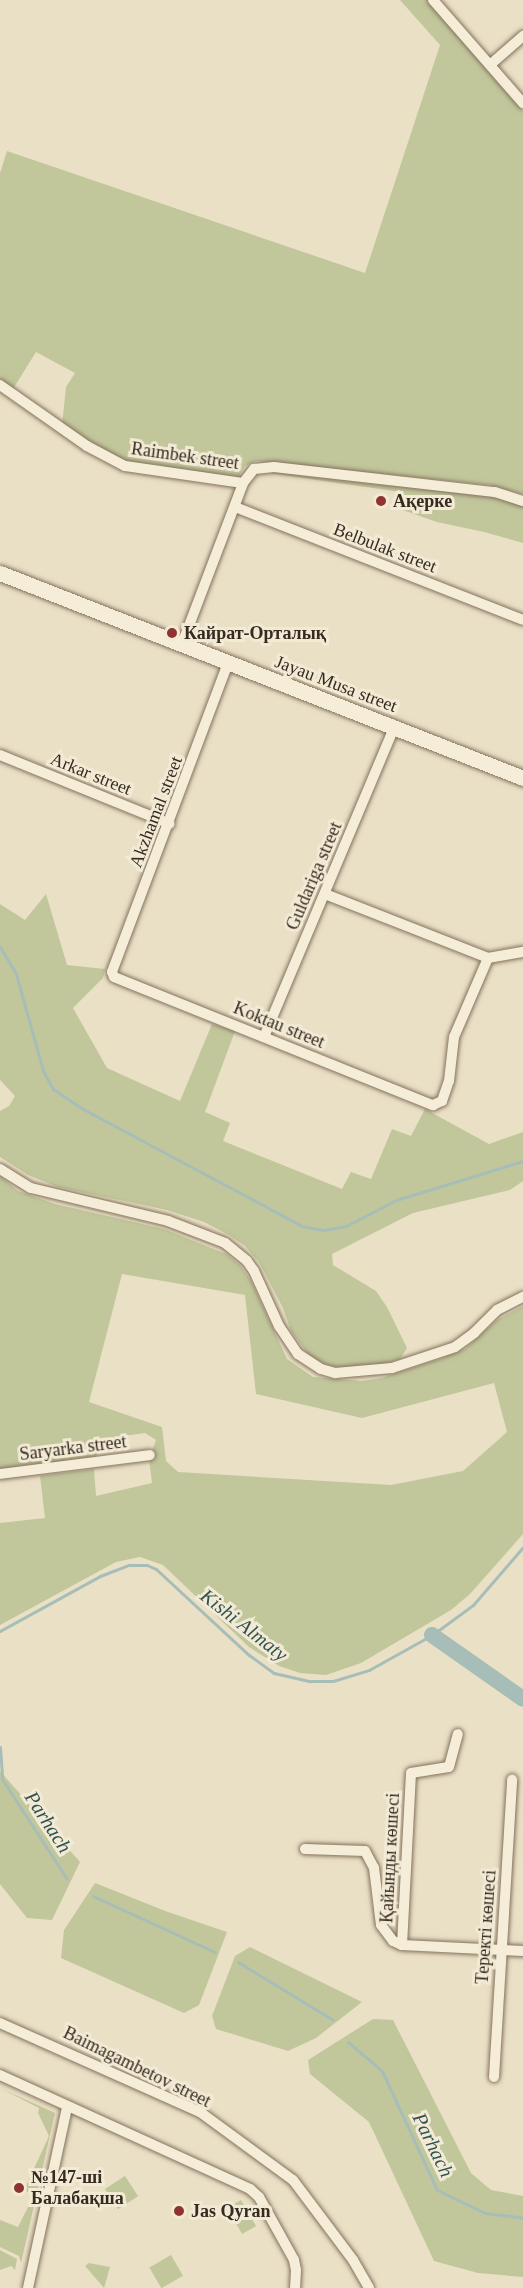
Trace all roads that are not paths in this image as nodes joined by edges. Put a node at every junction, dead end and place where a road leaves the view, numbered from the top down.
1 (433, 0) edge
2 (523, 36) edge
3 (491, 64) junction
4 (523, 103) edge
5 (0, 385) edge
6 (243, 483) junction
7 (523, 501) edge
8 (235, 507) junction
9 (0, 573) edge
10 (523, 620) edge
11 (182, 644) junction
12 (228, 663) junction
13 (394, 728) junction
14 (0, 755) edge
15 (523, 778) edge
16 (170, 824) junction
17 (325, 894) junction
18 (523, 952) edge
19 (488, 958) junction
20 (112, 972) joint
21 (264, 1037) junction
22 (0, 1169) edge
23 (523, 1297) edge
24 (150, 1455) dead end
25 (0, 1474) edge
26 (458, 1734) dead end
27 (512, 1780) dead end
28 (305, 1849) dead end
29 (402, 1945) junction
30 (500, 1949) junction
31 (523, 1950) edge
32 (0, 2023) edge
33 (0, 2075) edge
34 (494, 2076) dead end
35 (68, 2107) junction
36 (28, 2288) edge
37 (295, 2288) edge
38 (369, 2288) edge

1 - 3 street
2 - 3 street
3 - 4 street
5 - 6 street, Raimbek street
6 - 7 street, Raimbek street
6 - 8 street
8 - 10 street, Belbulak street
8 - 11 street
9 - 11 street, Jayau Musa street
11 - 12 street, Jayau Musa street
12 - 13 street, Jayau Musa street
12 - 16 street, Akzhamal street
13 - 15 street, Jayau Musa street
13 - 17 street, Guldariga street
14 - 16 street, Arkar street
16 - 20 street, Akzhamal street
17 - 19 street
17 - 21 street, Guldariga street
18 - 19 street
19 - 21 street, Koktau street
20 - 21 street, Koktau street
22 - 23 street
24 - 25 street, Saryarka street
26 - 29 street, Қайынды көшесі
27 - 30 street, Теректі көшесі
28 - 29 street
29 - 30 street
30 - 31 street
30 - 34 street, Теректі көшесі
32 - 38 street, Baimagambetov street
33 - 35 street
35 - 36 street
35 - 37 street

